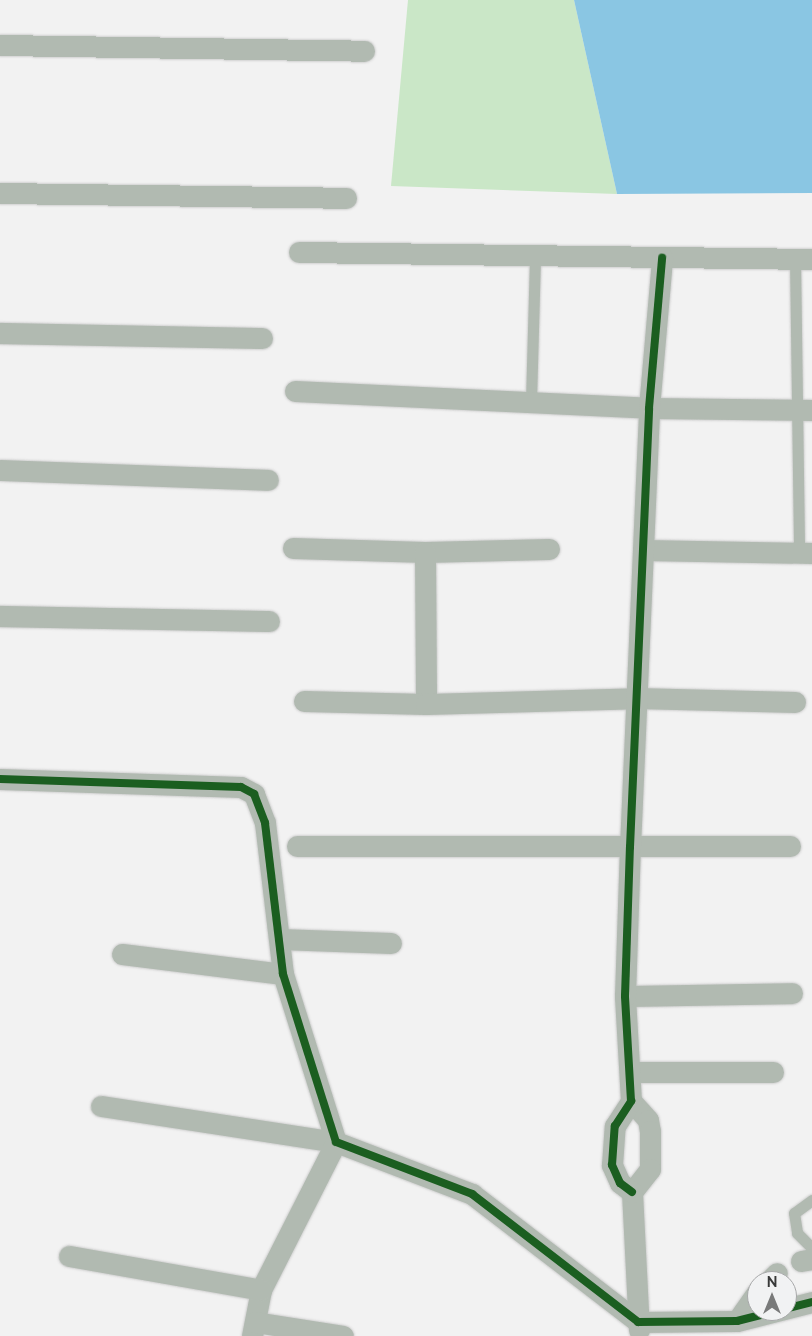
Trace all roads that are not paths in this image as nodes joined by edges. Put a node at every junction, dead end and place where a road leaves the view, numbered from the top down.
1 (0, 45) edge
2 (364, 51) dead end
3 (0, 194) edge
4 (346, 198) dead end
5 (299, 252) dead end
6 (535, 257) junction
7 (662, 258) junction
8 (804, 259) edge
9 (0, 333) edge
10 (262, 338) dead end
11 (295, 391) dead end
12 (531, 401) junction
13 (649, 408) junction
14 (805, 410) edge
15 (0, 470) edge
16 (268, 480) dead end
17 (293, 548) dead end
18 (549, 548) dead end
19 (643, 550) junction
20 (424, 552) junction
21 (806, 553) edge
22 (0, 616) edge
23 (269, 621) dead end
24 (636, 698) junction
25 (304, 701) dead end
26 (795, 702) dead end
27 (426, 704) junction
28 (0, 779) edge
29 (297, 846) dead end
30 (790, 846) dead end
31 (630, 847) junction
32 (280, 939) junction
33 (391, 943) dead end
34 (122, 954) dead end
35 (284, 974) junction
36 (792, 993) dead end
37 (625, 996) junction
38 (630, 1072) junction
39 (773, 1072) dead end
40 (631, 1101) junction
41 (101, 1106) dead end
42 (336, 1142) junction
43 (632, 1192) junction
44 (812, 1200) edge
45 (69, 1256) dead end
46 (808, 1256) edge
47 (261, 1290) junction
48 (812, 1302) edge
49 (747, 1306) edge
50 (737, 1321) junction
51 (253, 1329) edge
52 (638, 1329) edge
53 (343, 1336) edge

1 - 2 street
3 - 4 street
5 - 6 street
6 - 7 street
6 - 12 lane
7 - 8 street
7 - 13 street
8 - 14 lane
9 - 10 street
11 - 12 street
12 - 13 street
13 - 14 street
13 - 19 street
14 - 21 lane
15 - 16 street
17 - 20 street
18 - 20 street
19 - 21 street
19 - 24 street
20 - 27 street
22 - 23 street
24 - 26 street
24 - 27 street
24 - 31 street
25 - 27 street
28 - 32 street
29 - 31 street
30 - 31 street
31 - 37 street
32 - 33 street
32 - 35 street
34 - 35 street
35 - 42 street
36 - 37 street
37 - 38 street
38 - 39 street
38 - 40 street
40 - 43 street
40 - 43 street
41 - 42 street
42 - 47 street
42 - 52 street
43 - 52 street
44 - 46 lane
45 - 47 street
47 - 51 street
48 - 50 street
49 - 50 street
50 - 52 street
51 - 53 street

